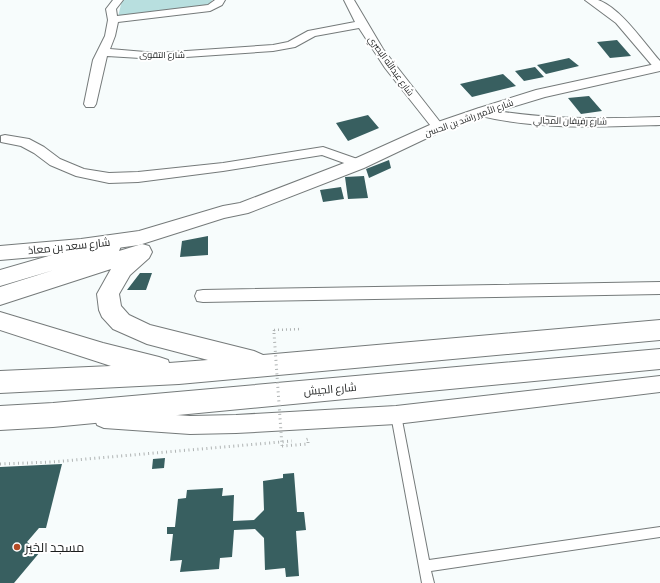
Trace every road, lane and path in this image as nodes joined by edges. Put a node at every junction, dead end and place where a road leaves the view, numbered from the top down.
1 (118, 0) edge
2 (220, 0) edge
3 (349, 0) edge
4 (590, 0) edge
5 (113, 20) junction
6 (361, 24) junction
7 (103, 52) junction
8 (660, 67) edge
9 (90, 104) dead end
10 (480, 112) junction
11 (660, 121) edge
12 (438, 127) junction
13 (5, 140) dead end
14 (358, 164) junction
15 (140, 245) junction
16 (0, 253) edge
17 (0, 278) edge
18 (660, 288) edge
19 (0, 296) edge
20 (203, 296) dead end
21 (0, 321) edge
22 (302, 329) dead end
23 (660, 330) edge
24 (660, 360) edge
25 (268, 366) junction
26 (179, 373) junction
27 (0, 382) edge
28 (660, 384) edge
29 (53, 415) junction
30 (396, 415) junction
31 (2, 419) edge
32 (0, 464) edge
33 (660, 532) edge
34 (425, 566) junction
35 (428, 583) edge

1 - 5 street
2 - 5 street
3 - 6 street, شارع عبدالله البصري
4 - 8 street
5 - 7 street
6 - 7 street, شارع التقوى
6 - 12 street, شارع عبدالله البصري
7 - 9 street
8 - 10 street, شارع الأمير راشد بن الحسن
10 - 11 street, شارع رفيفان المجالي
10 - 12 street, شارع الأمير راشد بن الحسن
12 - 14 street, شارع الأمير راشد بن الحسن
13 - 14 street
14 - 15 street, شارع الأمير راشد بن الحسن
15 - 16 street, شارع سعد بن معاذ
15 - 17 highway
15 - 19 highway
15 - 25 highway
18 - 20 street
21 - 26 highway
22 - 32 path, bridge
23 - 25 highway
24 - 29 highway, شارع الجيش
25 - 26 highway
26 - 27 highway
28 - 30 street
29 - 30 street
29 - 31 highway, شارع الجيش
30 - 34 lane
33 - 34 lane
34 - 35 lane

